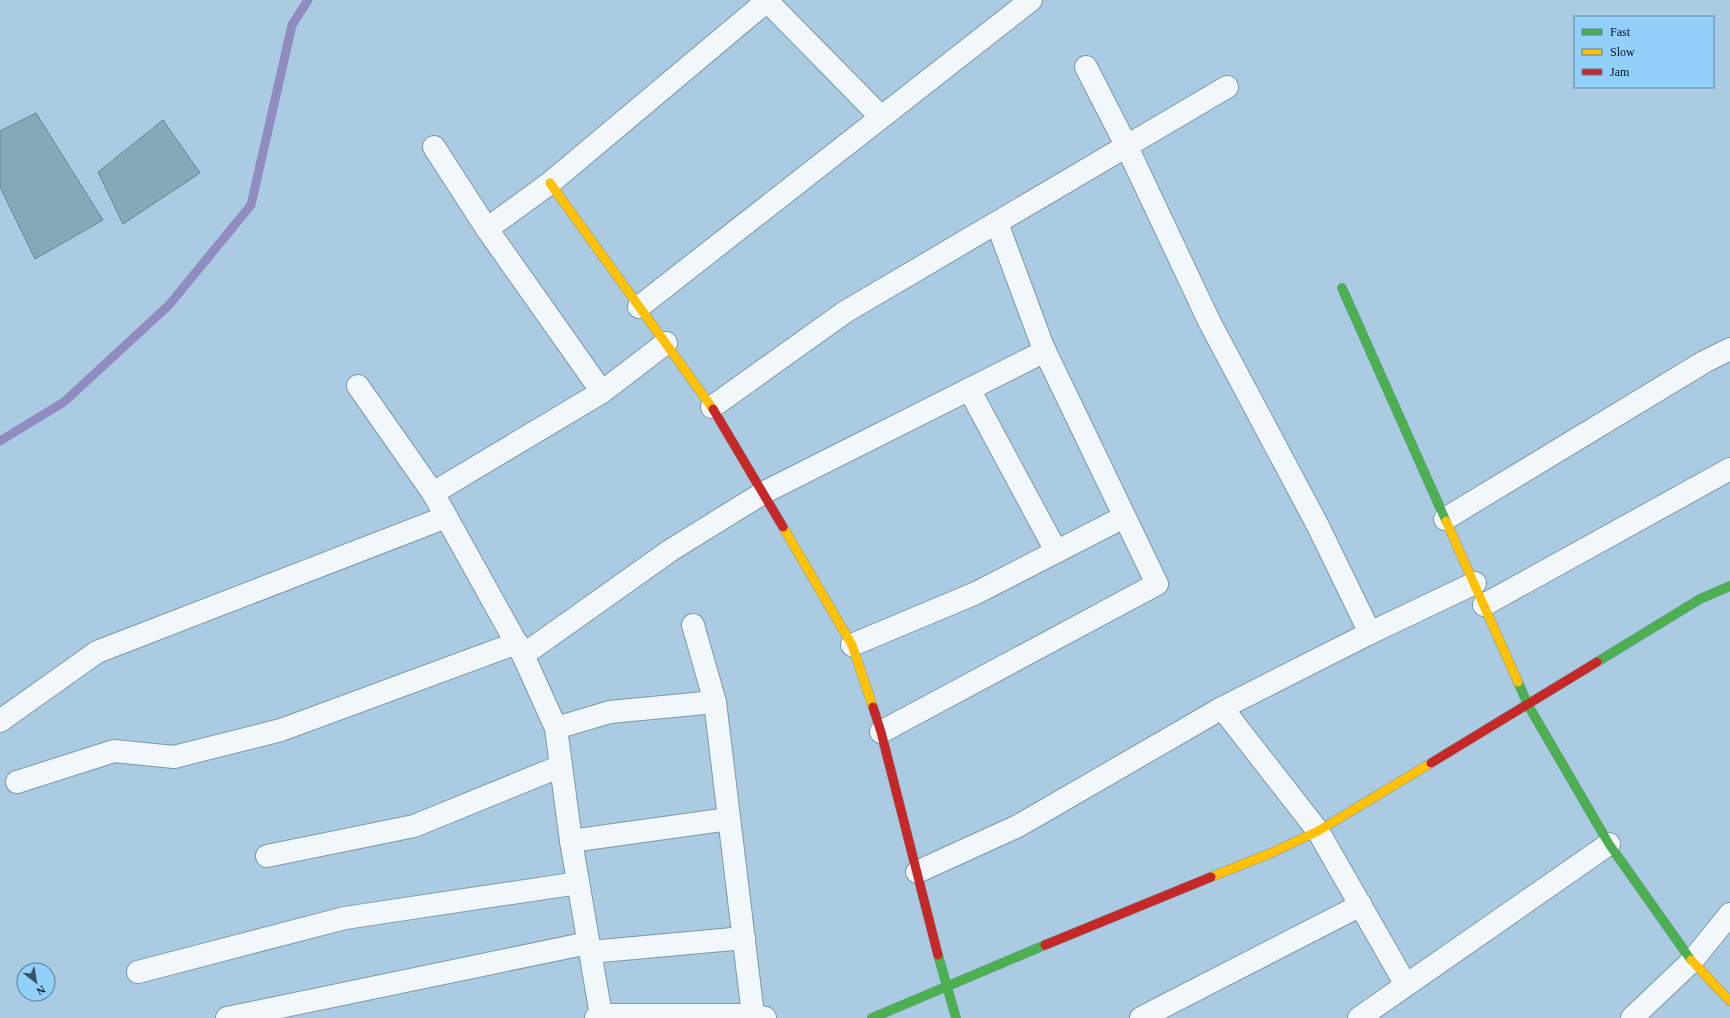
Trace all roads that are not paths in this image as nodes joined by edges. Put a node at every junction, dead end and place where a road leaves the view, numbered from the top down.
1 (1031, 0) edge
2 (766, 1) edge
3 (1086, 67) dead end
4 (1227, 87) dead end
5 (881, 117) junction
6 (434, 146) dead end
7 (1127, 147) junction
8 (550, 183) junction
9 (997, 224) junction
10 (487, 229) junction
11 (1342, 288) dead end
12 (639, 307) junction
13 (666, 343) junction
14 (1730, 349) edge
15 (1045, 351) junction
16 (358, 386) dead end
17 (969, 390) junction
18 (602, 392) junction
19 (712, 407) junction
20 (1730, 469) edge
21 (432, 493) junction
22 (763, 493) junction
23 (446, 517) junction
24 (1124, 517) junction
25 (1445, 519) junction
26 (1056, 551) junction
27 (1475, 583) junction
28 (1730, 586) edge
29 (1484, 605) junction
30 (693, 625) dead end
31 (1370, 633) junction
32 (852, 645) junction
33 (520, 649) junction
34 (715, 702) junction
35 (1528, 705) junction
36 (1222, 708) junction
37 (0, 721) edge
38 (556, 728) junction
39 (881, 732) junction
40 (561, 766) junction
41 (17, 782) dead end
42 (729, 819) junction
43 (1318, 831) junction
44 (571, 841) junction
45 (1609, 844) junction
46 (267, 856) dead end
47 (917, 872) junction
48 (578, 882) junction
49 (1361, 905) junction
50 (1730, 914) edge
51 (744, 938) junction
52 (589, 947) junction
53 (1692, 961) junction
54 (138, 972) dead end
55 (1406, 985) junction
56 (946, 988) junction
57 (1730, 1001) edge
58 (610, 1016) edge
59 (759, 1017) edge
60 (227, 1018) edge
61 (872, 1018) edge
62 (956, 1018) edge
63 (1141, 1018) edge
64 (1359, 1018) edge
65 (1632, 1018) edge

1 - 5 street
2 - 5 street
2 - 8 street
3 - 7 street
4 - 7 street
5 - 12 street
6 - 10 street
7 - 9 street
7 - 31 street
8 - 10 street
8 - 12 street
9 - 15 street
9 - 19 street
10 - 18 street
11 - 25 street
12 - 13 street
13 - 18 street
13 - 19 street
14 - 25 street
15 - 17 street
15 - 24 street
16 - 21 street
17 - 22 street
17 - 26 street
18 - 21 street
19 - 22 street
20 - 29 street
21 - 23 street
22 - 32 street
22 - 33 street
23 - 33 street
23 - 37 street
24 - 26 street
24 - 39 street
25 - 27 street
26 - 32 street
27 - 29 street
27 - 31 street
28 - 35 street
29 - 35 street
30 - 34 street
31 - 36 street
32 - 39 street
33 - 38 street
33 - 41 street
34 - 38 street
34 - 42 street
35 - 43 street
35 - 45 street
36 - 43 street
36 - 47 street
38 - 40 street
39 - 47 street
40 - 44 street
40 - 46 street
42 - 44 street
42 - 51 street
43 - 49 street
43 - 56 street
44 - 48 street
45 - 53 street
45 - 55 street
47 - 56 street
48 - 52 street
48 - 54 street
49 - 55 street
49 - 63 street
50 - 53 street
51 - 52 street
51 - 59 street
52 - 58 street
52 - 60 street
53 - 57 street
53 - 65 street
55 - 64 street
56 - 61 street
56 - 62 street
58 - 59 street

